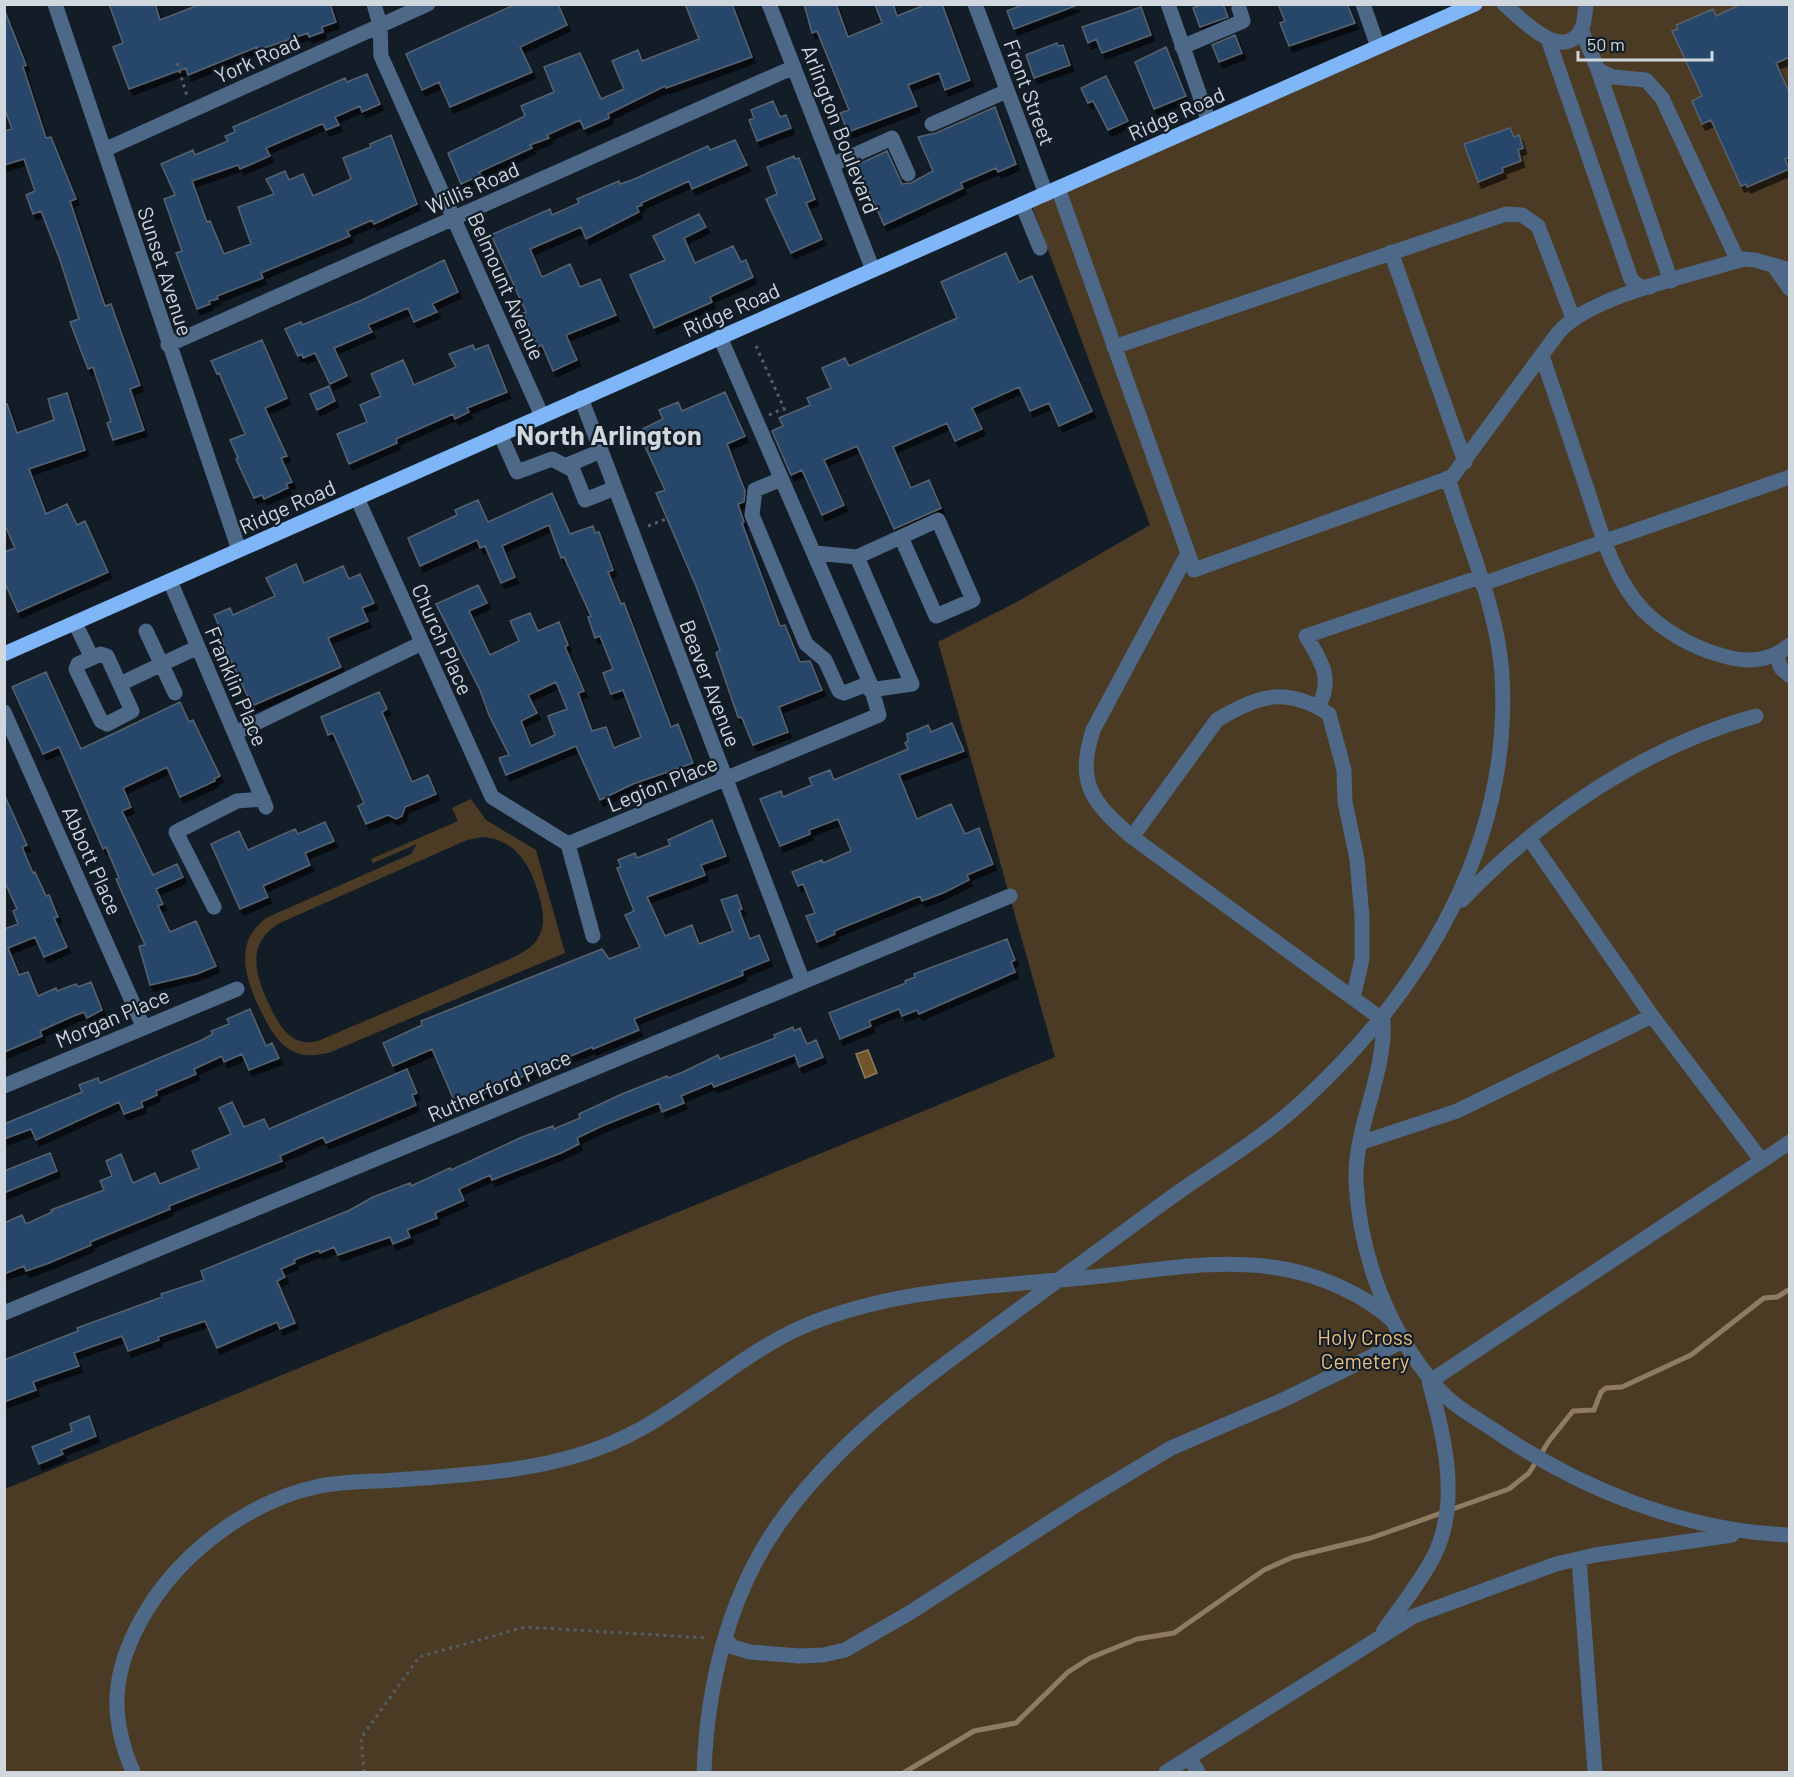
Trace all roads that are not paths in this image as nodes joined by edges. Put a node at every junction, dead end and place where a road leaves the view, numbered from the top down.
1 (55, 4) edge
2 (374, 4) edge
3 (428, 4) edge
4 (769, 4) edge
5 (975, 4) edge
6 (1168, 4) edge
7 (1363, 4) edge
8 (1475, 4) edge
9 (1504, 4) edge
10 (1586, 4) edge
11 (1239, 9) dead end
12 (380, 25) junction
13 (1581, 29) junction
14 (1548, 39) junction
15 (1182, 47) junction
16 (1378, 47) junction
17 (794, 67) junction
18 (1598, 70) junction
19 (1007, 91) junction
20 (1209, 122) junction
21 (932, 124) dead end
22 (104, 150) junction
23 (832, 165) junction
24 (908, 174) dead end
25 (1052, 191) junction
26 (1022, 204) junction
27 (454, 218) junction
28 (1040, 248) dead end
29 (1391, 252) junction
30 (1738, 261) junction
31 (1773, 265) junction
32 (873, 270) junction
33 (1790, 270) edge
34 (1671, 281) junction
35 (1651, 287) junction
36 (1790, 289) edge
37 (1573, 318) junction
38 (720, 337) junction
39 (168, 345) junction
40 (1114, 347) junction
41 (1542, 356) junction
42 (581, 398) junction
43 (542, 416) junction
44 (500, 434) junction
45 (601, 451) junction
46 (1465, 462) junction
47 (565, 466) junction
48 (1790, 477) edge
49 (1448, 478) junction
50 (781, 479) junction
51 (615, 488) junction
52 (357, 498) junction
53 (901, 537) junction
54 (1605, 541) junction
55 (239, 550) junction
56 (814, 553) junction
57 (1188, 553) junction
58 (857, 557) junction
59 (1481, 580) junction
60 (170, 581) junction
61 (75, 623) junction
62 (146, 631) dead end
63 (422, 643) junction
64 (1790, 645) edge
65 (198, 647) junction
66 (5, 651) edge
67 (1776, 656) junction
68 (92, 658) junction
69 (161, 664) junction
70 (1789, 676) edge
71 (120, 684) junction
72 (870, 687) junction
73 (175, 693) dead end
74 (1318, 707) junction
75 (4, 712) edge
76 (1756, 716) dead end
77 (235, 733) junction
78 (726, 780) junction
79 (1132, 837) junction
80 (1529, 838) junction
81 (568, 844) junction
82 (1010, 896) dead end
83 (214, 907) dead end
84 (1454, 908) junction
85 (593, 936) dead end
86 (803, 982) junction
87 (237, 989) dead end
88 (1353, 998) junction
89 (1652, 1016) junction
90 (1383, 1020) junction
91 (143, 1026) junction
92 (4, 1086) edge
93 (1790, 1142) edge
94 (1360, 1143) junction
95 (1762, 1161) junction
96 (1061, 1279) junction
97 (4, 1313) edge
98 (1393, 1321) junction
99 (1404, 1340) junction
100 (1430, 1377) junction
101 (1756, 1534) junction
102 (1790, 1535) edge
103 (1579, 1559) junction
104 (1379, 1636) junction
105 (725, 1639) junction
106 (1190, 1759) junction
107 (133, 1773) edge
108 (704, 1773) edge
109 (1166, 1773) edge
110 (1198, 1773) edge
111 (1595, 1773) edge

1 - 22 street, Sunset Avenue
2 - 12 street, Belmount Avenue
3 - 12 street, York Road
4 - 17 street, Arlington Boulevard
5 - 19 street, Front Street
6 - 15 street
7 - 16 street
8 - 16 main road, Ridge Road
9 - 14 street
10 - 13 street
11 - 15 street
12 - 22 street, York Road
12 - 27 street, Belmount Avenue
13 - 14 street
13 - 18 street
14 - 35 street
15 - 20 street
16 - 20 main road, Ridge Road
17 - 23 street, Arlington Boulevard
17 - 27 street, Willis Road
18 - 30 street
18 - 34 street
19 - 21 street
19 - 25 street, Front Street
20 - 25 main road, Ridge Road
22 - 39 street, Sunset Avenue
23 - 24 street
23 - 32 street, Arlington Boulevard
25 - 26 main road, Ridge Road
25 - 40 street, Front Street
26 - 28 street
26 - 32 main road, Ridge Road
27 - 39 street, Willis Road
27 - 43 street, Belmount Avenue
29 - 37 street
29 - 40 street
29 - 46 street
30 - 31 street
30 - 34 street
31 - 33 street
31 - 36 street
32 - 38 main road, Ridge Road
34 - 35 street
35 - 37 street
37 - 41 street
38 - 42 main road, Ridge Road
38 - 50 street
39 - 55 street, Sunset Avenue
40 - 57 street, Front Street
41 - 46 street
41 - 54 street
42 - 43 main road, Ridge Road
42 - 45 street, Beaver Avenue
43 - 44 main road, Ridge Road
44 - 47 street
44 - 52 main road, Ridge Road
45 - 47 street
45 - 51 street, Beaver Avenue
46 - 49 street
47 - 51 street
48 - 54 street
49 - 57 street
49 - 59 street
50 - 56 street
50 - 72 street
51 - 78 street, Beaver Avenue
52 - 55 main road, Ridge Road
52 - 63 street, Church Place
53 - 53 street
53 - 58 street
54 - 59 street
54 - 67 street
55 - 60 main road, Ridge Road
56 - 58 street
56 - 72 street
57 - 79 street
58 - 72 street
59 - 74 street
59 - 84 street
60 - 61 main road, Ridge Road
60 - 65 street, Franklin Place
61 - 66 main road, Ridge Road
61 - 68 street
62 - 69 street
63 - 77 street
63 - 81 street, Church Place
64 - 67 street
65 - 69 street
65 - 77 street, Franklin Place
67 - 70 street
68 - 71 street
68 - 71 street
69 - 71 street
69 - 73 street
72 - 78 street, Legion Place
74 - 79 street
74 - 88 street
75 - 91 street, Abbott Place
76 - 80 street
77 - 83 street, Franklin Place
78 - 81 street, Legion Place
78 - 86 street, Beaver Avenue
79 - 88 street
80 - 84 street
80 - 89 street
81 - 85 street
82 - 86 street, Rutherford Place
84 - 90 street
86 - 97 street, Rutherford Place
87 - 91 street, Morgan Place
88 - 90 street
89 - 94 street
89 - 95 street
90 - 94 street
90 - 96 street
91 - 92 street, Morgan Place
93 - 95 street
94 - 98 street
95 - 100 street
96 - 98 street
96 - 105 street
96 - 107 street
98 - 99 street
99 - 100 street
99 - 105 street
100 - 101 street
100 - 104 street
101 - 102 street
101 - 103 street
103 - 104 street
103 - 111 street
104 - 106 street
105 - 108 street
106 - 109 street
106 - 110 street

